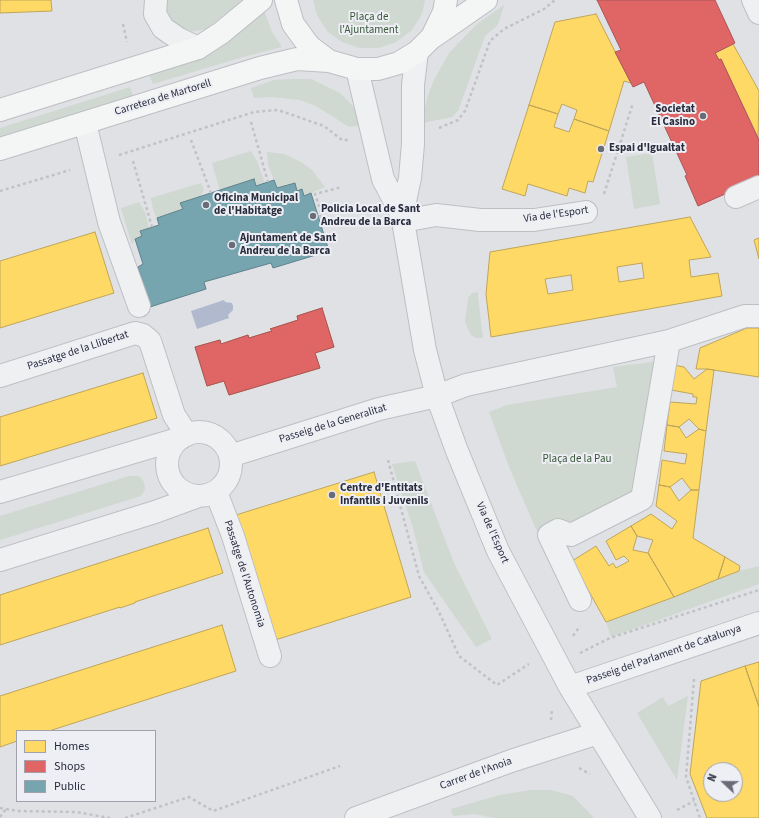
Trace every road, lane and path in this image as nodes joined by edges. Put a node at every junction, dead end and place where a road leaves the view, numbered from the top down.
1 (156, 0) edge
2 (261, 0) edge
3 (286, 0) edge
4 (446, 0) edge
5 (486, 0) edge
6 (555, 0) edge
7 (754, 0) edge
8 (759, 13) edge
9 (425, 45) junction
10 (198, 48) junction
11 (329, 61) junction
12 (357, 69) junction
13 (633, 103) dead end
14 (0, 110) edge
15 (251, 122) dead end
16 (85, 123) junction
17 (434, 129) dead end
18 (192, 140) dead end
19 (356, 140) dead end
20 (0, 149) edge
21 (133, 162) dead end
22 (94, 163) junction
23 (268, 182) dead end
24 (342, 187) dead end
25 (759, 187) edge
26 (0, 191) edge
27 (211, 194) dead end
28 (736, 197) dead end
29 (586, 212) joint
30 (319, 217) dead end
31 (402, 218) junction
32 (152, 227) dead end
33 (139, 306) dead end
34 (752, 316) edge
35 (669, 341) junction
36 (0, 376) edge
37 (437, 396) junction
38 (184, 436) junction
39 (230, 456) junction
40 (388, 460) dead end
41 (0, 492) edge
42 (206, 494) junction
43 (0, 560) edge
44 (759, 590) edge
45 (580, 600) dead end
46 (759, 623) edge
47 (577, 654) dead end
48 (270, 656) dead end
49 (535, 660) dead end
50 (694, 679) dead end
51 (570, 687) junction
52 (552, 706) dead end
53 (548, 725) dead end
54 (598, 733) junction
55 (340, 766) dead end
56 (575, 766) dead end
57 (592, 776) dead end
58 (694, 801) junction
59 (0, 808) edge
60 (6, 809) junction
61 (677, 810) dead end
62 (95, 816) junction
63 (0, 817) edge
64 (88, 818) edge
65 (110, 818) edge
66 (125, 818) edge
67 (356, 818) edge
68 (650, 818) edge
69 (700, 818) edge

1 - 10 street
2 - 10 main road
3 - 11 main road, Carretera de Martorell
4 - 9 main road
5 - 9 main road, Carretera de Martorell
6 - 17 path
7 - 8 street
9 - 12 main road, Carretera de Martorell
9 - 31 street, Via de l'Esport
10 - 14 main road
11 - 12 main road, Carretera de Martorell
11 - 16 main road, Carretera de Martorell
12 - 31 street, Via de l'Esport
13 - 29 path, Via de l'Esport
15 - 23 path
16 - 20 main road, Carretera de Martorell
16 - 22 street
18 - 27 path
19 - 22 path
21 - 32 path
22 - 26 path
22 - 33 street
24 - 30 path
25 - 28 street
29 - 31 street, Via de l'Esport
31 - 37 street, Via de l'Esport
34 - 35 street
35 - 37 street
35 - 45 street
36 - 38 street, Passatge de la Llibertat
37 - 39 street, Passeig de la Generalitat
37 - 51 street, Via de l'Esport
38 - 39 street
38 - 41 street
38 - 42 street
39 - 42 street
40 - 49 path
42 - 43 street
42 - 48 street, Passatge de l'Autonomia
44 - 47 path
46 - 51 street, Passeig del Parlament de Catalunya
50 - 58 path
51 - 54 street, Via de l'Esport
52 - 53 path
54 - 67 street, Carrer de l'Anoia
54 - 68 street, Via de l'Esport
55 - 66 path
56 - 57 path
58 - 61 path
58 - 69 path
59 - 60 path
60 - 62 path
60 - 63 path
62 - 64 path
62 - 65 path

